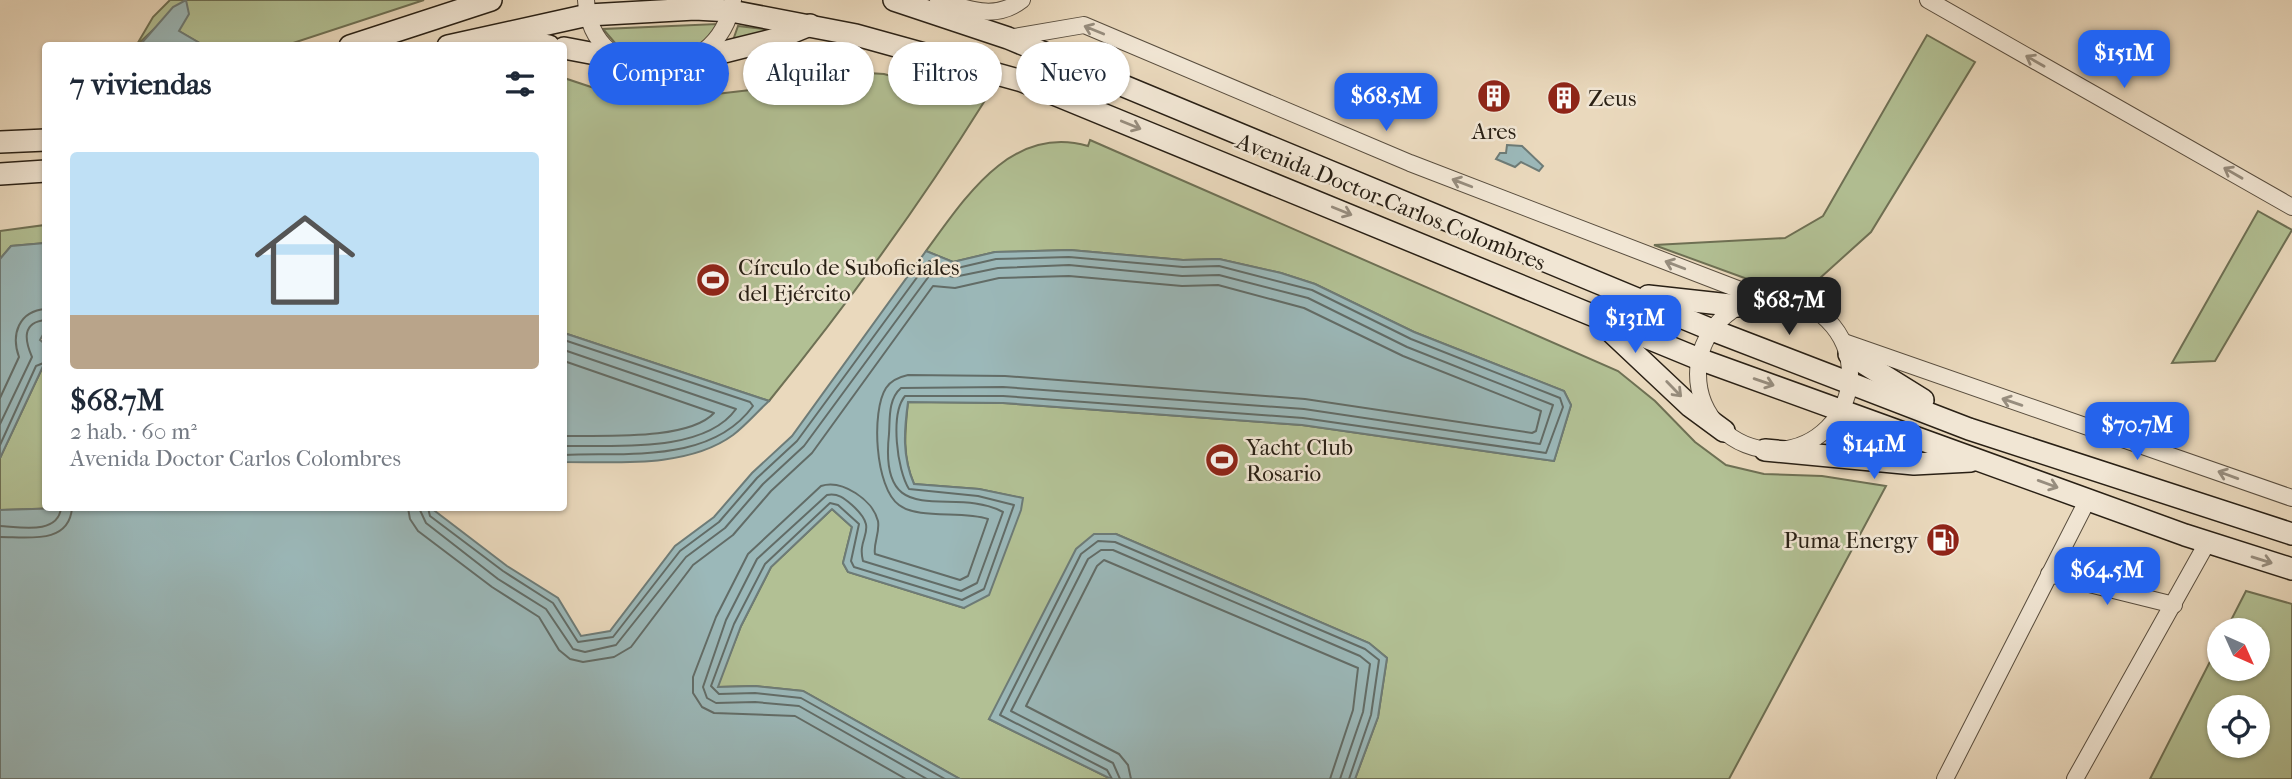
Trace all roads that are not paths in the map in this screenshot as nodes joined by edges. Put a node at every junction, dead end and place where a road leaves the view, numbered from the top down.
1 (491, 0) edge
2 (938, 0) edge
3 (1022, 0) edge
4 (1935, 2) edge
5 (904, 3) edge
6 (732, 6) edge
7 (587, 8) edge
8 (810, 25) junction
9 (493, 34) junction
10 (1008, 38) junction
11 (362, 42) edge
12 (463, 42) edge
13 (530, 42) edge
14 (604, 42) edge
15 (716, 42) edge
16 (567, 49) edge
17 (729, 51) edge
18 (588, 53) edge
19 (42, 140) edge
20 (0, 142) edge
21 (42, 171) edge
22 (0, 174) edge
23 (2292, 207) edge
24 (1622, 293) junction
25 (1761, 298) junction
26 (1740, 306) junction
27 (1587, 311) junction
28 (1712, 330) junction
29 (1846, 348) junction
30 (1699, 359) junction
31 (1850, 383) junction
32 (1842, 410) junction
33 (1969, 429) junction
34 (1724, 431) junction
35 (1765, 450) junction
36 (1984, 461) junction
37 (2292, 498) edge
38 (2088, 499) junction
39 (2292, 534) edge
40 (2207, 542) junction
41 (2292, 569) edge
42 (2049, 574) junction
43 (2174, 605) junction
44 (1945, 779) edge
45 (2075, 779) edge

1 - 11 main road
2 - 3 street
2 - 5 street
23 -> 4 street
5 - 10 main road, Avenida Doctor Carlos Colombres
6 - 7 main road, Avenida Doctor Carlos Colombres
6 - 8 main road, Avenida Doctor Carlos Colombres
6 - 15 street
7 - 9 main road, Avenida Doctor Carlos Colombres
7 - 14 street
8 - 17 main road
8 -> 27 main road, Avenida Doctor Carlos Colombres
9 - 12 main road, Avenida Doctor Carlos Colombres
9 - 13 main road
10 - 24 main road, Avenida Doctor Carlos Colombres
25 -> 10 street
16 - 18 main road
19 - 20 main road
21 - 22 main road
24 - 26 main road
24 - 28 main road, Avenida Doctor Carlos Colombres
25 - 26 street
25 - 29 street
26 - 28 street
27 - 30 main road, Avenida Doctor Carlos Colombres
27 -> 34 main road
28 - 30 street
28 - 31 main road, Avenida Doctor Carlos Colombres
29 - 31 street
29 - 33 main road
37 -> 29 street
30 -> 32 main road, Avenida Doctor Carlos Colombres
30 - 34 street
31 - 32 street
31 - 33 main road, Avenida Doctor Carlos Colombres
32 - 35 street
32 - 36 main road, Avenida Doctor Carlos Colombres
33 - 39 main road, Avenida Doctor Carlos Colombres
34 - 35 street
35 - 36 main road
36 -> 38 main road, Avenida Doctor Carlos Colombres
38 - 40 main road, Avenida Doctor Carlos Colombres
38 - 42 street
40 -> 41 main road, Avenida Doctor Carlos Colombres
40 - 43 street
42 - 43 street
42 - 44 street
43 - 45 street

